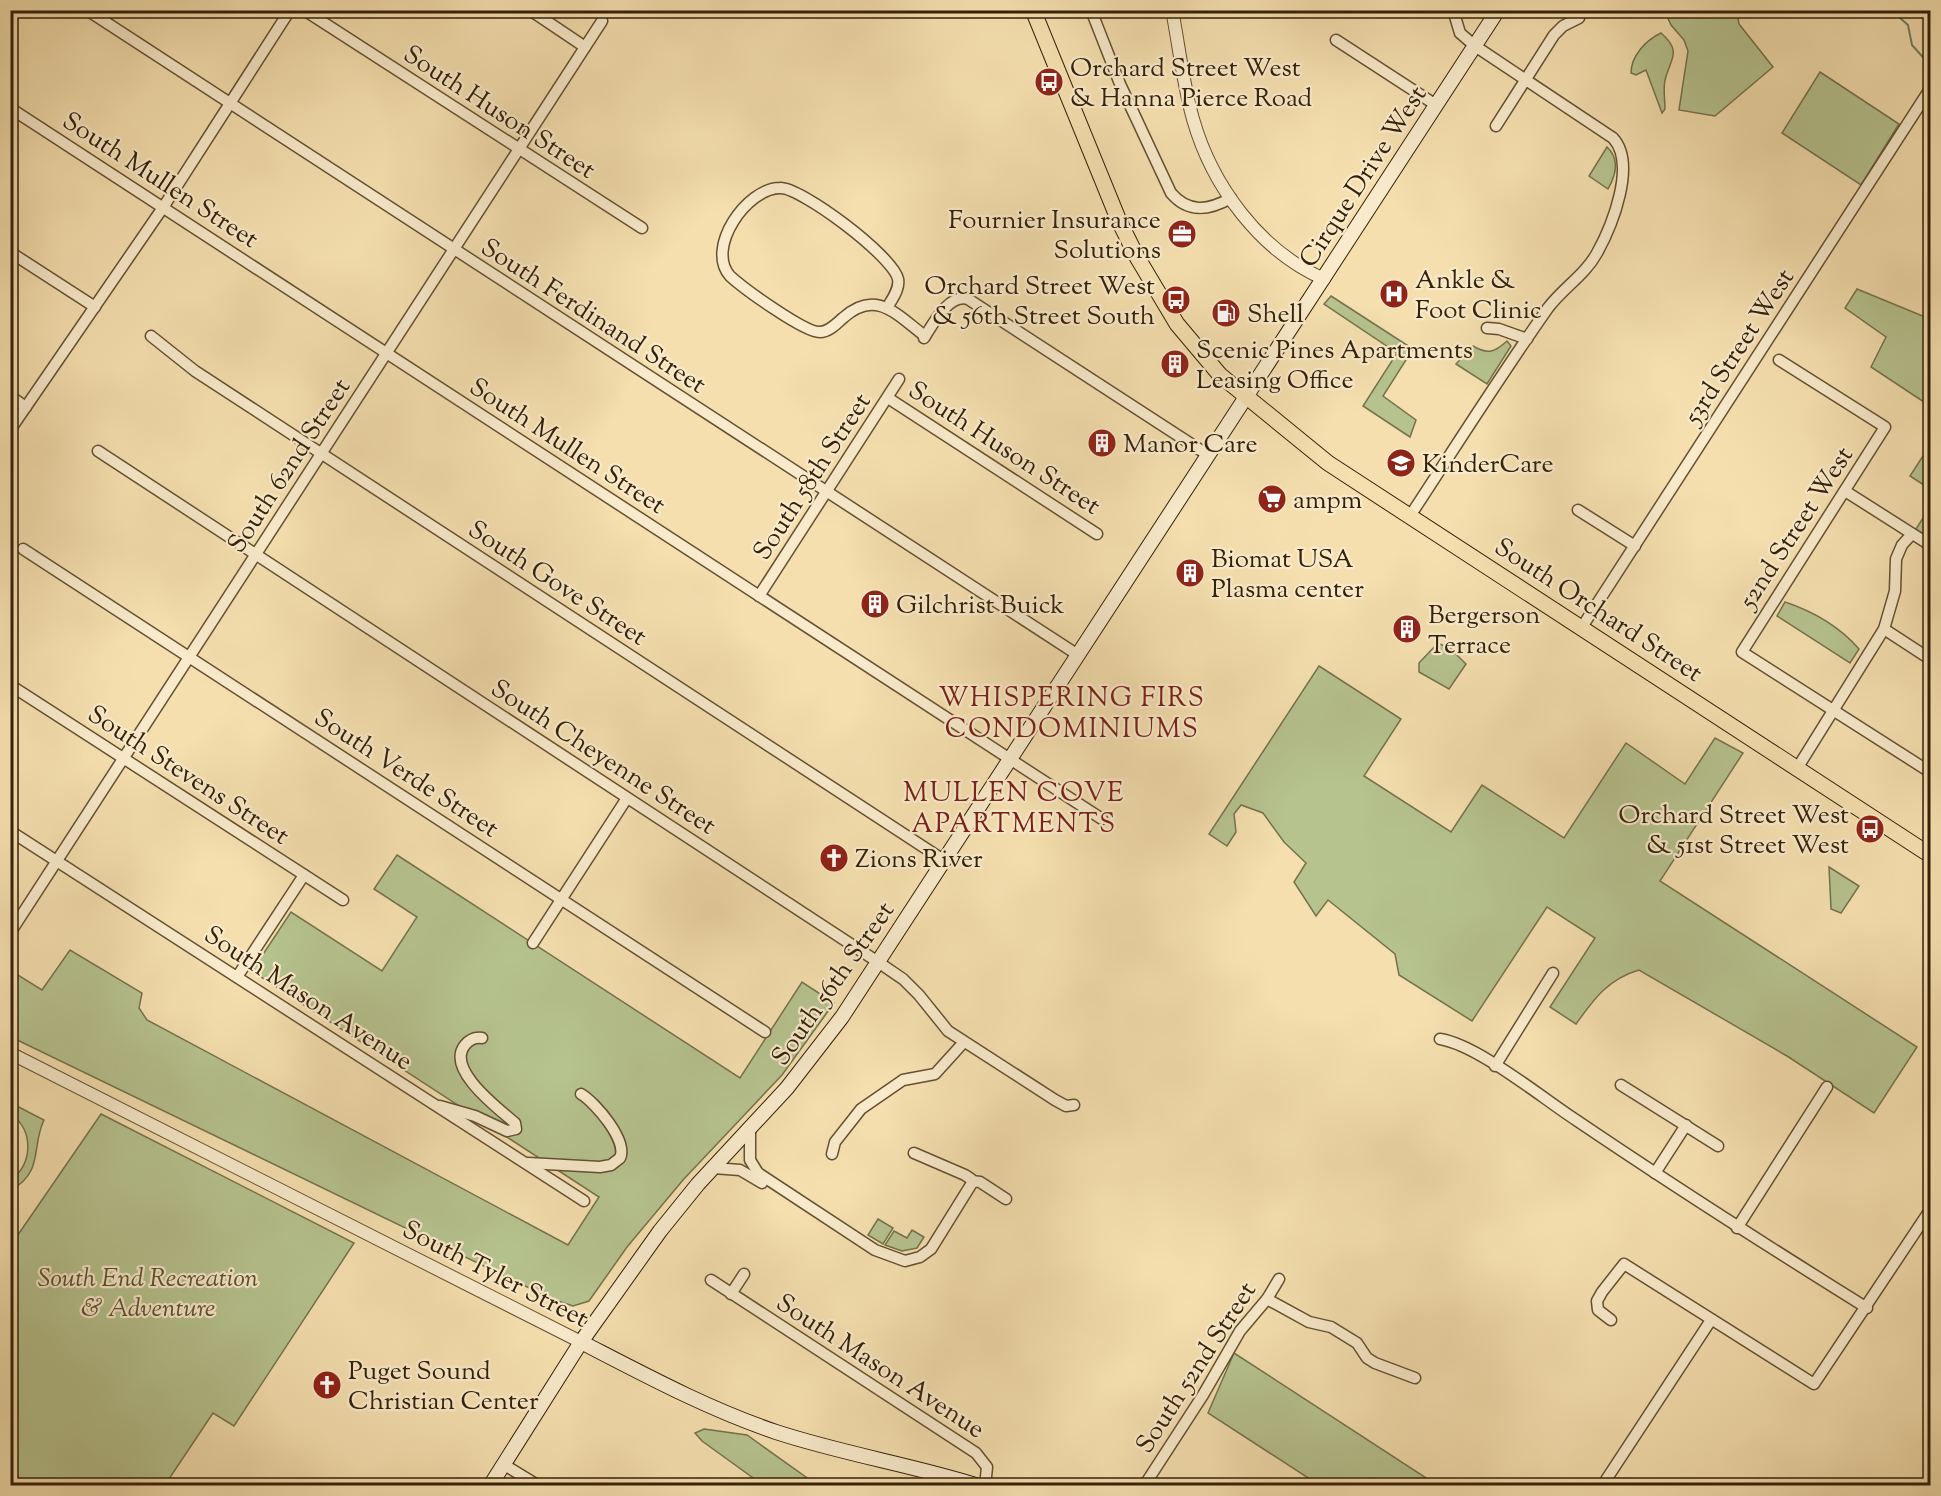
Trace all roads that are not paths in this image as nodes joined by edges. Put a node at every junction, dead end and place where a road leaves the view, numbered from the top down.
1 (87, 10) edge
2 (290, 10) edge
3 (304, 10) edge
4 (530, 10) edge
5 (1033, 10) edge
6 (1091, 10) edge
7 (1172, 10) edge
8 (1453, 10) edge
9 (1498, 10) edge
10 (1579, 18) dead end
11 (602, 21) dead end
12 (1336, 40) dead end
13 (1475, 46) junction
14 (585, 47) junction
15 (1525, 80) junction
16 (1930, 89) edge
17 (230, 103) junction
18 (1436, 105) junction
19 (10, 108) edge
20 (1496, 126) dead end
21 (519, 151) junction
22 (1230, 198) junction
23 (164, 206) junction
24 (642, 228) dead end
25 (455, 251) junction
26 (10, 252) edge
27 (1324, 279) junction
28 (95, 307) junction
29 (887, 308) junction
30 (1487, 328) dead end
31 (151, 336) dead end
32 (1527, 339) junction
33 (387, 354) junction
34 (1779, 360) dead end
35 (899, 379) dead end
36 (10, 396) edge
37 (888, 398) junction
38 (1245, 398) junction
39 (26, 407) junction
40 (10, 430) edge
41 (98, 452) dead end
42 (322, 455) junction
43 (1208, 455) junction
44 (1845, 491) junction
45 (826, 492) junction
46 (1578, 510) dead end
47 (1410, 516) junction
48 (1097, 534) dead end
49 (1912, 534) junction
50 (1930, 545) edge
51 (1635, 546) junction
52 (23, 549) dead end
53 (256, 556) junction
54 (759, 596) junction
55 (1582, 627) junction
56 (1884, 629) junction
57 (1078, 655) junction
58 (189, 657) junction
59 (1930, 659) edge
60 (10, 685) edge
61 (1833, 710) junction
62 (124, 759) junction
63 (1011, 760) junction
64 (1798, 766) junction
65 (1930, 772) edge
66 (627, 798) junction
67 (1102, 819) dead end
68 (10, 831) edge
69 (1930, 855) edge
70 (57, 861) junction
71 (945, 861) junction
72 (304, 875) junction
73 (343, 900) dead end
74 (561, 900) junction
75 (10, 933) edge
76 (533, 943) dead end
77 (879, 962) junction
78 (1553, 973) dead end
79 (237, 976) junction
80 (765, 1032) dead end
81 (482, 1038) dead end
82 (1440, 1039) dead end
83 (964, 1042) junction
84 (10, 1053) edge
85 (1495, 1066) junction
86 (1622, 1085) dead end
87 (1827, 1087) dead end
88 (581, 1094) dead end
89 (432, 1104) junction
90 (1074, 1105) dead end
91 (1686, 1125) junction
92 (750, 1129) junction
93 (1718, 1146) dead end
94 (914, 1153) dead end
95 (832, 1154) dead end
96 (524, 1162) junction
97 (713, 1168) junction
98 (1655, 1173) junction
99 (972, 1181) junction
100 (1006, 1198) dead end
101 (584, 1201) dead end
102 (809, 1209) junction
103 (1930, 1210) edge
104 (1737, 1228) junction
105 (744, 1274) dead end
106 (1279, 1279) dead end
107 (711, 1280) dead end
108 (731, 1294) junction
109 (1267, 1299) junction
110 (1867, 1308) junction
111 (1611, 1320) dead end
112 (1710, 1320) junction
113 (581, 1342) junction
114 (1415, 1378) dead end
115 (504, 1464) junction
116 (1150, 1484) edge
117 (490, 1485) edge
118 (539, 1485) edge
119 (980, 1485) edge
120 (985, 1485) edge
121 (1602, 1485) edge

1 - 17 street, South Ferdinand Street
2 - 17 street
3 - 21 street, South Huson Street
4 - 14 street
5 - 38 main road, South Orchard Street
6 - 22 street
7 - 22 street
8 - 13 street
9 - 13 main road, Cirque Drive West
10 - 15 street
11 - 14 street, South 62nd Street
12 - 18 street
13 - 15 street
13 - 18 main road, Cirque Drive West
14 - 21 street, South 62nd Street
15 - 20 street
15 - 32 street
16 - 51 street, 53rd Street West
17 - 23 street
17 - 25 street, South Ferdinand Street
18 - 27 main road, Cirque Drive West
19 - 23 street, South Mullen Street
21 - 24 street, South Huson Street
21 - 25 street, South 62nd Street
22 - 27 street
23 - 28 street
23 - 33 street, South Mullen Street
25 - 33 street, South 62nd Street
25 - 45 street, South Ferdinand Street
26 - 28 street
27 - 38 main road, Cirque Drive West
28 - 39 street
29 - 29 street
29 - 43 street
30 - 32 street
31 - 42 street, South Gove Street
32 - 47 street
33 - 42 street, South 62nd Street
33 - 54 street, South Mullen Street
34 - 44 street, 52nd Street West
35 - 37 street, South 58th Street
36 - 39 street
37 - 45 street, South 58th Street
37 - 48 street, South Huson Street
38 - 43 main road, South 56th Street
38 - 47 main road, South Orchard Street
39 - 40 street
41 - 53 street, South Cheyenne Street
42 - 53 street, South 62nd Street
42 - 71 street, South Gove Street
43 - 57 main road, South 56th Street
44 - 49 street
44 - 61 street, 52nd Street West
45 - 54 street, South 58th Street
45 - 57 street, South Ferdinand Street
46 - 51 street
47 - 55 main road, South Orchard Street
49 - 50 street
49 - 56 street
51 - 55 street, 53rd Street West
52 - 58 street, South Verde Street
53 - 58 street, South 62nd Street
53 - 66 street, South Cheyenne Street
54 - 63 street, South Mullen Street
55 - 64 main road, South Orchard Street
56 - 59 street
56 - 61 street
57 - 63 main road, South 56th Street
58 - 62 street, South 62nd Street
58 - 74 street, South Verde Street
60 - 62 street, South Stevens Street
61 - 64 street
61 - 65 street
62 - 70 street, South 62nd Street
62 - 72 street, South Stevens Street
63 - 67 street, South Mullen Street
63 - 71 main road, South 56th Street
64 - 69 main road, South Orchard Street
66 - 74 street
66 - 77 street, South Cheyenne Street
68 - 70 street, South Mason Avenue
70 - 75 street, South 62nd Street
70 - 79 street, South Mason Avenue
71 - 77 main road, South 56th Street
72 - 73 street, South Stevens Street
72 - 79 street
74 - 76 street
74 - 80 street, South Verde Street
77 - 83 street, South Cheyenne Street
77 - 92 main road, South 56th Street
78 - 85 street
79 - 89 street, South Mason Avenue
81 - 89 street
82 - 85 street
83 - 90 street, South Cheyenne Street
83 - 95 street
84 - 113 street, South Tyler Street
85 - 98 street
86 - 91 street
87 - 104 street
88 - 96 street
89 - 96 street, South Mason Avenue
91 - 93 street
91 - 98 street
92 - 97 main road, South 56th Street
92 - 102 street
94 - 99 street
96 - 101 street, South Mason Avenue
97 - 102 street
97 - 113 main road, South 56th Street
98 - 104 street
99 - 100 street
99 - 102 street
103 - 110 street
104 - 110 street
105 - 108 street
106 - 109 street, South 52nd Street
107 - 108 street, South Mason Avenue
108 - 120 street, South Mason Avenue
109 - 114 street
109 - 116 street, South 52nd Street
110 - 112 street
111 - 112 street
112 - 121 street
113 - 115 main road, South 56th Street
113 - 119 main road, South Tyler Street
115 - 117 main road, South 56th Street
115 - 118 street

